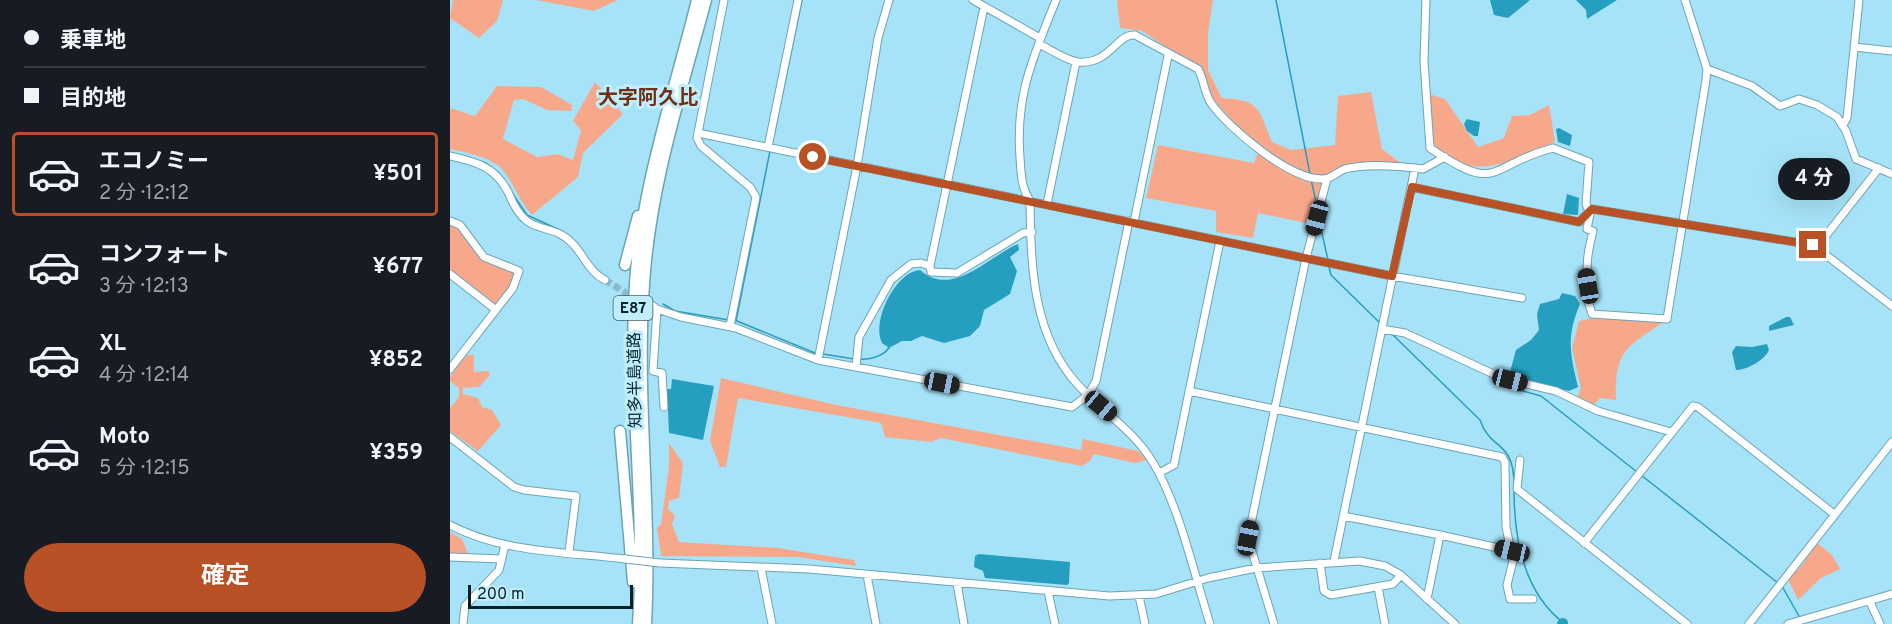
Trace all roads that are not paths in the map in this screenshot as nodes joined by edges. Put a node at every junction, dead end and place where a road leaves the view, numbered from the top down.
1 (697, 0) edge
2 (706, 0) edge
3 (724, 0) edge
4 (798, 0) edge
5 (889, 0) edge
6 (973, 0) edge
7 (1056, 0) edge
8 (1426, 0) edge
9 (1685, 0) edge
10 (1859, 0) edge
11 (984, 7) junction
12 (1040, 41) junction
13 (1854, 47) junction
14 (1892, 51) edge
15 (1168, 56) junction
16 (1076, 62) junction
17 (1707, 69) junction
18 (1843, 125) junction
19 (698, 133) junction
20 (660, 142) junction
21 (768, 147) junction
22 (450, 156) edge
23 (1445, 157) junction
24 (857, 166) junction
25 (1415, 168) junction
26 (1879, 168) junction
27 (1892, 174) edge
28 (1327, 179) junction
29 (947, 184) junction
30 (1412, 187) junction
31 (1030, 201) junction
32 (1047, 204) junction
33 (1588, 212) junction
34 (450, 221) edge
35 (1131, 222) junction
36 (1682, 223) junction
37 (1032, 232) junction
38 (1220, 241) junction
39 (1817, 247) junction
40 (1306, 258) junction
41 (625, 265) dead end
42 (930, 266) junction
43 (450, 274) edge
44 (1392, 276) junction
45 (605, 280) tunnel mouth
46 (1522, 298) dead end
47 (648, 302) dead end
48 (1892, 306) edge
49 (657, 309) junction
50 (496, 310) junction
51 (730, 326) junction
52 (1382, 329) junction
53 (818, 360) junction
54 (856, 367) junction
55 (450, 369) edge
56 (1189, 391) junction
57 (1088, 395) junction
58 (664, 407) dead end
59 (1275, 409) junction
60 (1362, 427) junction
61 (620, 431) dead end
62 (1671, 432) junction
63 (450, 437) edge
64 (1892, 442) edge
65 (1520, 460) dead end
66 (1159, 473) junction
67 (1834, 514) junction
68 (1342, 516) junction
69 (450, 525) edge
70 (1440, 535) junction
71 (1584, 543) junction
72 (505, 545) junction
73 (1512, 551) junction
74 (569, 552) junction
75 (450, 557) edge
76 (502, 559) junction
77 (1334, 561) junction
78 (1320, 562) junction
79 (761, 568) junction
80 (1256, 568) junction
81 (867, 575) junction
82 (1401, 575) junction
83 (1197, 582) junction
84 (957, 583) junction
85 (1378, 587) junction
86 (1048, 591) junction
87 (1892, 594) edge
88 (1139, 596) junction
89 (1426, 599) junction
90 (1533, 599) dead end
91 (1870, 602) junction
92 (461, 623) edge
93 (636, 624) edge
94 (646, 624) edge
95 (772, 624) edge
96 (876, 624) edge
97 (964, 624) edge
98 (1055, 624) edge
99 (1145, 624) edge
100 (1209, 624) edge
101 (1274, 624) edge
102 (1385, 624) edge
103 (1455, 624) edge
104 (1687, 624) edge
105 (1749, 624) edge
106 (1788, 624) edge
107 (1880, 624) edge

1 - 20 highway, 知多半島道路 / E87
2 - 94 highway, 知多半島道路 / E87
3 - 19 street
4 - 21 street
5 - 24 street
6 - 11 street
7 - 12 street
8 - 23 street
9 - 17 street
10 - 13 street
11 - 12 street
11 - 29 street
12 - 16 street
12 - 31 street
13 - 14 street
13 - 18 street
15 - 16 street
15 - 28 street
15 - 35 street
16 - 32 street
17 - 18 street
17 - 36 street
18 - 26 street
19 - 21 street
19 - 51 street
20 - 41 highway
20 - 93 highway, 知多半島道路 / E87
21 - 24 street
22 - 45 street
23 - 25 street
23 - 33 street
24 - 29 street
24 - 53 street
25 - 28 street
25 - 30 street
26 - 27 street
26 - 39 street
28 - 40 street
29 - 31 street
29 - 42 street
30 - 33 street
30 - 44 street
31 - 32 street
31 - 37 street
32 - 35 street
33 - 36 street
33 - 36 street
34 - 50 street
35 - 38 street
35 - 57 street
36 - 39 street
37 - 42 street
37 - 57 street
38 - 40 street
38 - 56 street
39 - 48 street
40 - 44 street
40 - 59 street
42 - 54 street
43 - 50 street
44 - 46 street
44 - 52 street
47 - 49 street
49 - 51 street
49 - 58 street
50 - 55 street
51 - 53 street
52 - 60 street
52 - 62 street
53 - 54 street
54 - 57 street
56 - 59 street
56 - 66 street
57 - 66 street
59 - 60 street
59 - 80 street
60 - 68 street
60 - 73 street
61 - 93 highway
62 - 67 street
62 - 71 street
63 - 74 street
64 - 67 street
65 - 71 street
66 - 83 street
67 - 105 street
68 - 70 street
68 - 77 street
69 - 72 street
70 - 73 street
70 - 89 street
71 - 104 street
72 - 74 street
72 - 76 street
73 - 90 street
74 - 79 street, bridge
75 - 76 street
76 - 92 street
77 - 78 street
77 - 82 street
78 - 80 street
78 - 85 street
79 - 81 street
79 - 95 street
80 - 83 street
80 - 101 street
81 - 84 street
81 - 96 street
82 - 85 street
82 - 89 street
83 - 88 street
83 - 100 street
84 - 86 street
84 - 97 street
85 - 102 street
86 - 88 street
86 - 98 street
87 - 91 street
88 - 99 street
89 - 103 street
91 - 106 street
91 - 107 street

